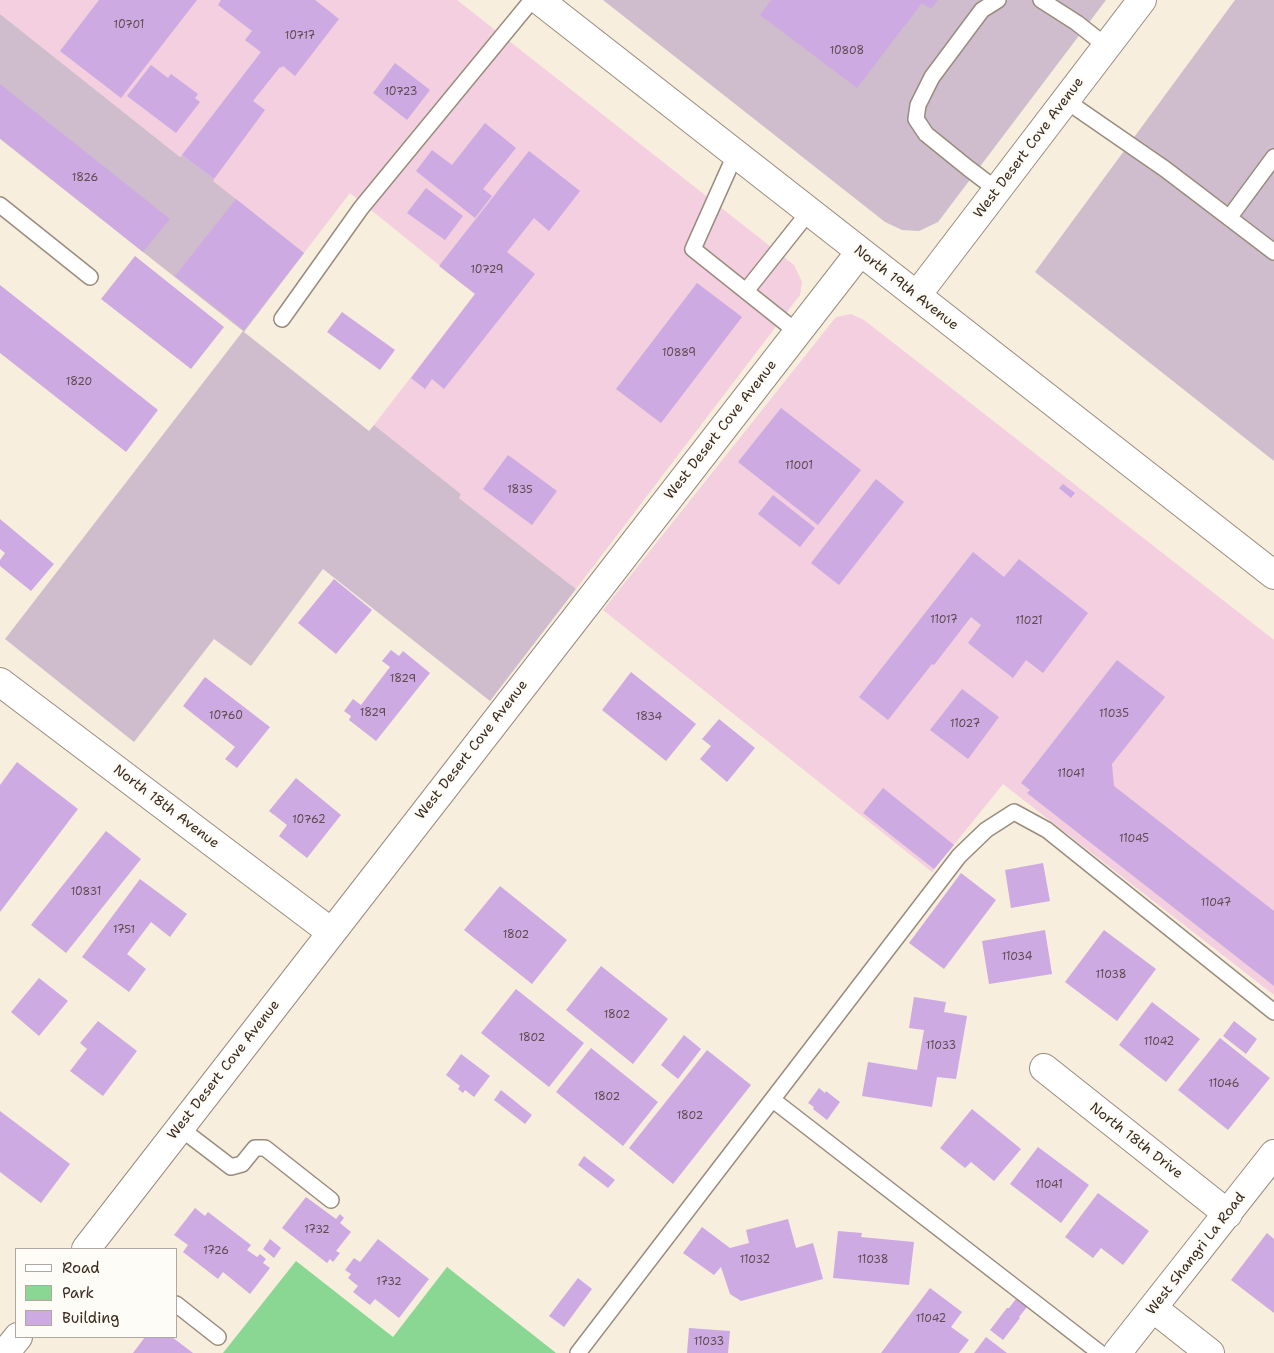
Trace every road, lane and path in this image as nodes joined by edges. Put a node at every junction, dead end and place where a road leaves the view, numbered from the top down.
1 (532, 0) edge
2 (539, 0) edge
3 (998, 0) edge
4 (1041, 0) edge
5 (1142, 0) edge
6 (1106, 46) junction
7 (1066, 100) junction
8 (735, 155) junction
9 (1274, 157) edge
10 (998, 190) junction
11 (0, 205) edge
12 (808, 213) junction
13 (1229, 218) junction
14 (860, 252) junction
15 (1274, 252) edge
16 (90, 277) dead end
17 (746, 291) junction
18 (917, 295) junction
19 (282, 319) dead end
20 (797, 332) junction
21 (1274, 575) edge
22 (0, 682) edge
23 (331, 932) junction
24 (1274, 1012) edge
25 (1044, 1068) dead end
26 (773, 1100) junction
27 (180, 1128) junction
28 (1274, 1154) edge
29 (331, 1200) dead end
30 (1228, 1214) junction
31 (95, 1246) edge
32 (178, 1306) edge
33 (1153, 1308) junction
34 (218, 1337) dead end
35 (17, 1338) edge
36 (5, 1353) edge
37 (578, 1353) edge
38 (1100, 1353) edge
39 (1117, 1353) edge
40 (1210, 1353) edge

1 - 19 lane
2 - 8 street, North 19th Avenue
3 - 10 lane
4 - 6 lane
5 - 6 street, West Desert Cove Avenue
6 - 7 street, West Desert Cove Avenue
7 - 10 street, West Desert Cove Avenue
7 - 13 lane
8 - 12 street, North 19th Avenue
8 - 17 lane
9 - 13 lane
10 - 18 street, West Desert Cove Avenue
11 - 16 lane
12 - 14 street, North 19th Avenue
12 - 17 lane
13 - 15 lane
14 - 18 street, North 19th Avenue
14 - 20 street, West Desert Cove Avenue
17 - 20 lane
18 - 21 street, North 19th Avenue
20 - 23 street, West Desert Cove Avenue
22 - 23 street, North 18th Avenue
23 - 27 street, West Desert Cove Avenue
24 - 26 lane
25 - 30 street, North 18th Drive
26 - 37 lane
26 - 38 lane
27 - 29 lane
27 - 31 street, West Desert Cove Avenue
28 - 30 street, West Shangri La Road
30 - 33 street, West Shangri La Road
32 - 34 lane
33 - 39 street, West Shangri La Road
33 - 40 street
35 - 36 street

